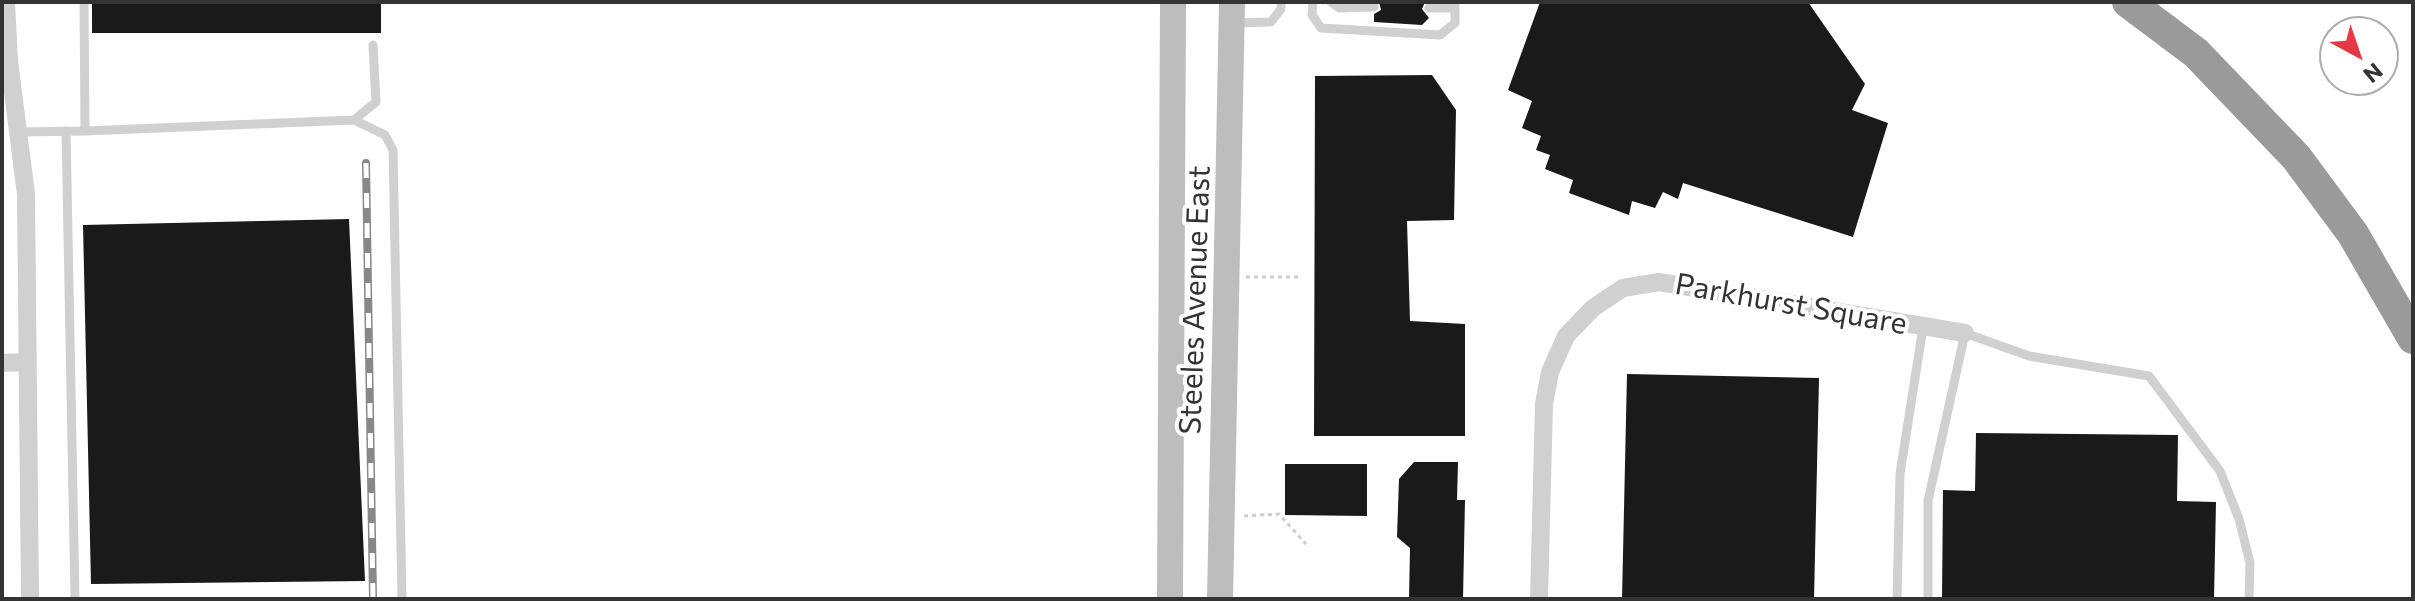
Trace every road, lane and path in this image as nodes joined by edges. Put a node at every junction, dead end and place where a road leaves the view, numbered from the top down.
1 (6, 2) edge
2 (84, 2) edge
3 (1173, 2) edge
4 (1281, 2) edge
5 (1313, 2) edge
6 (1331, 2) edge
7 (2128, 2) edge
8 (1353, 5) edge
9 (1455, 5) edge
10 (1374, 7) dead end
11 (1429, 8) dead end
12 (1232, 13) edge
13 (373, 45) dead end
14 (8, 109) edge
15 (354, 120) junction
16 (66, 131) junction
17 (85, 131) junction
18 (18, 132) junction
19 (1244, 277) dead end
20 (1298, 277) dead end
21 (1923, 327) junction
22 (1965, 333) junction
23 (2413, 338) edge
24 (25, 362) junction
25 (2, 363) edge
26 (1244, 516) dead end
27 (1306, 544) dead end
28 (30, 599) edge
29 (75, 599) edge
30 (402, 599) edge
31 (1170, 599) edge
32 (1220, 599) edge
33 (1539, 599) edge
34 (1897, 599) edge
35 (1928, 599) edge
36 (2249, 599) edge

1 - 14 street
2 - 17 lane
3 - 31 main road, Steeles Avenue East
4 - 12 lane
5 - 9 lane
6 - 8 lane
7 - 23 highway
8 - 10 lane
9 - 11 lane
12 - 32 main road, Steeles Avenue East
13 - 15 lane
14 - 18 street
15 - 17 lane
15 - 30 lane
16 - 17 lane
16 - 18 lane
16 - 29 lane
18 - 24 street
19 - 20 path
21 - 22 street, Parkhurst Square
21 - 33 street, Parkhurst Square
21 - 34 lane
22 - 35 lane
22 - 36 lane
24 - 25 street
24 - 28 street
26 - 27 path

